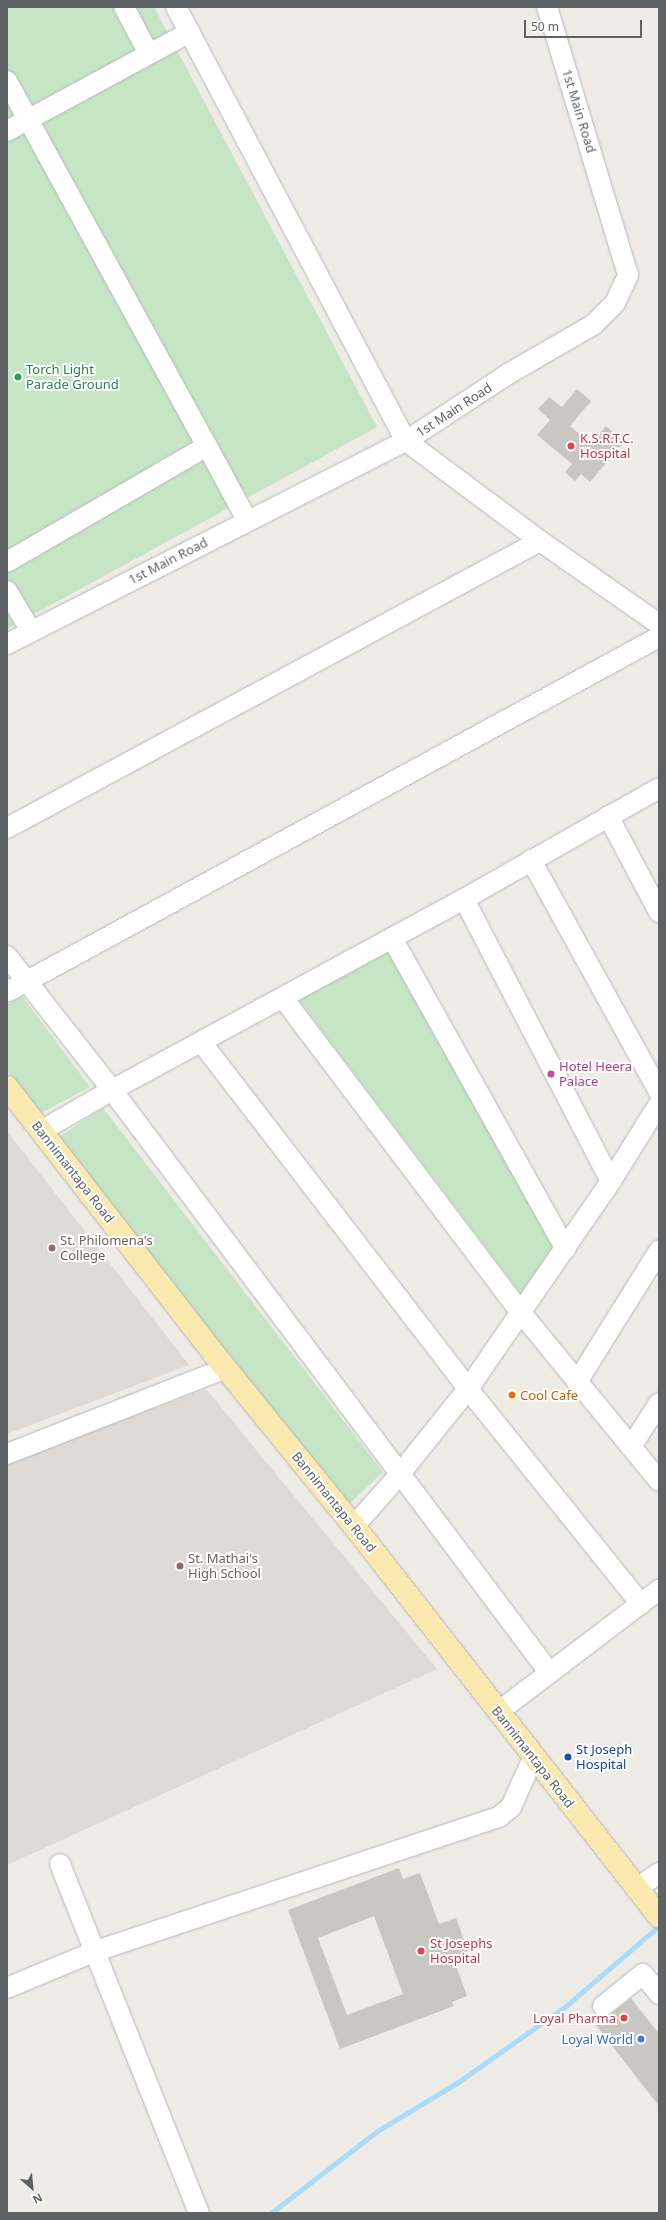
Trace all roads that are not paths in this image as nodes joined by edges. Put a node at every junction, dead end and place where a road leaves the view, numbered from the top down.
1 (124, 7) edge
2 (176, 7) edge
3 (547, 7) edge
4 (190, 32) junction
5 (149, 54) junction
6 (7, 81) edge
7 (28, 119) junction
8 (7, 131) edge
9 (406, 441) junction
10 (207, 446) junction
11 (247, 520) junction
12 (540, 541) junction
13 (7, 562) edge
14 (7, 591) edge
15 (659, 624) edge
16 (31, 631) junction
17 (659, 637) edge
18 (7, 644) edge
19 (659, 788) edge
20 (608, 816) junction
21 (7, 828) edge
22 (531, 860) junction
23 (464, 899) junction
24 (659, 912) edge
25 (392, 938) junction
26 (7, 956) edge
27 (27, 981) junction
28 (7, 992) edge
29 (283, 998) junction
30 (202, 1043) junction
31 (7, 1087) edge
32 (112, 1090) junction
33 (659, 1092) edge
34 (659, 1104) edge
35 (41, 1131) junction
36 (611, 1181) junction
37 (566, 1249) junction
38 (659, 1251) edge
39 (522, 1314) junction
40 (226, 1368) junction
41 (577, 1382) junction
42 (468, 1389) junction
43 (659, 1403) edge
44 (631, 1447) junction
45 (7, 1454) edge
46 (400, 1474) junction
47 (659, 1481) edge
48 (354, 1526) junction
49 (659, 1590) edge
50 (641, 1604) junction
51 (549, 1672) junction
52 (498, 1712) junction
53 (533, 1758) junction
54 (60, 1864) dead end
55 (659, 1873) edge
56 (637, 1892) junction
57 (659, 1917) edge
58 (96, 1951) junction
59 (7, 1988) edge
60 (659, 1994) edge
61 (603, 2006) dead end
62 (199, 2213) edge

1 - 5 street
2 - 4 street
3 - 9 street, 1st Main Road
4 - 5 street
4 - 9 street
5 - 7 street
6 - 7 street
7 - 8 street
7 - 10 street
9 - 11 street, 1st Main Road
9 - 12 street
10 - 11 street
10 - 13 street
11 - 16 street, 1st Main Road
12 - 15 street
12 - 21 street
14 - 16 street
16 - 18 street, 1st Main Road
17 - 27 street
19 - 20 street
20 - 22 street
20 - 24 street
22 - 23 street
22 - 33 street
23 - 25 street
23 - 36 street
25 - 29 street
25 - 37 street
26 - 27 street
27 - 28 street
27 - 32 street
29 - 30 street
29 - 39 street
30 - 32 street
30 - 42 street
31 - 35 main road, Bannimantapa Road
32 - 35 street
32 - 46 street
34 - 36 street
35 - 40 main road, Bannimantapa Road
36 - 37 street
37 - 39 street
38 - 41 street
39 - 41 street
39 - 42 street
40 - 45 street
40 - 48 main road, Bannimantapa Road
41 - 44 street
42 - 46 street
42 - 50 street
43 - 44 street
44 - 47 street
46 - 48 street
46 - 51 street
48 - 52 main road, Bannimantapa Road
49 - 50 street
50 - 51 street
51 - 52 street
52 - 53 main road, Bannimantapa Road
53 - 56 main road, Bannimantapa Road
53 - 58 street
54 - 58 street
55 - 56 street
56 - 57 main road, Bannimantapa Road
58 - 59 street
58 - 62 street
60 - 61 street

